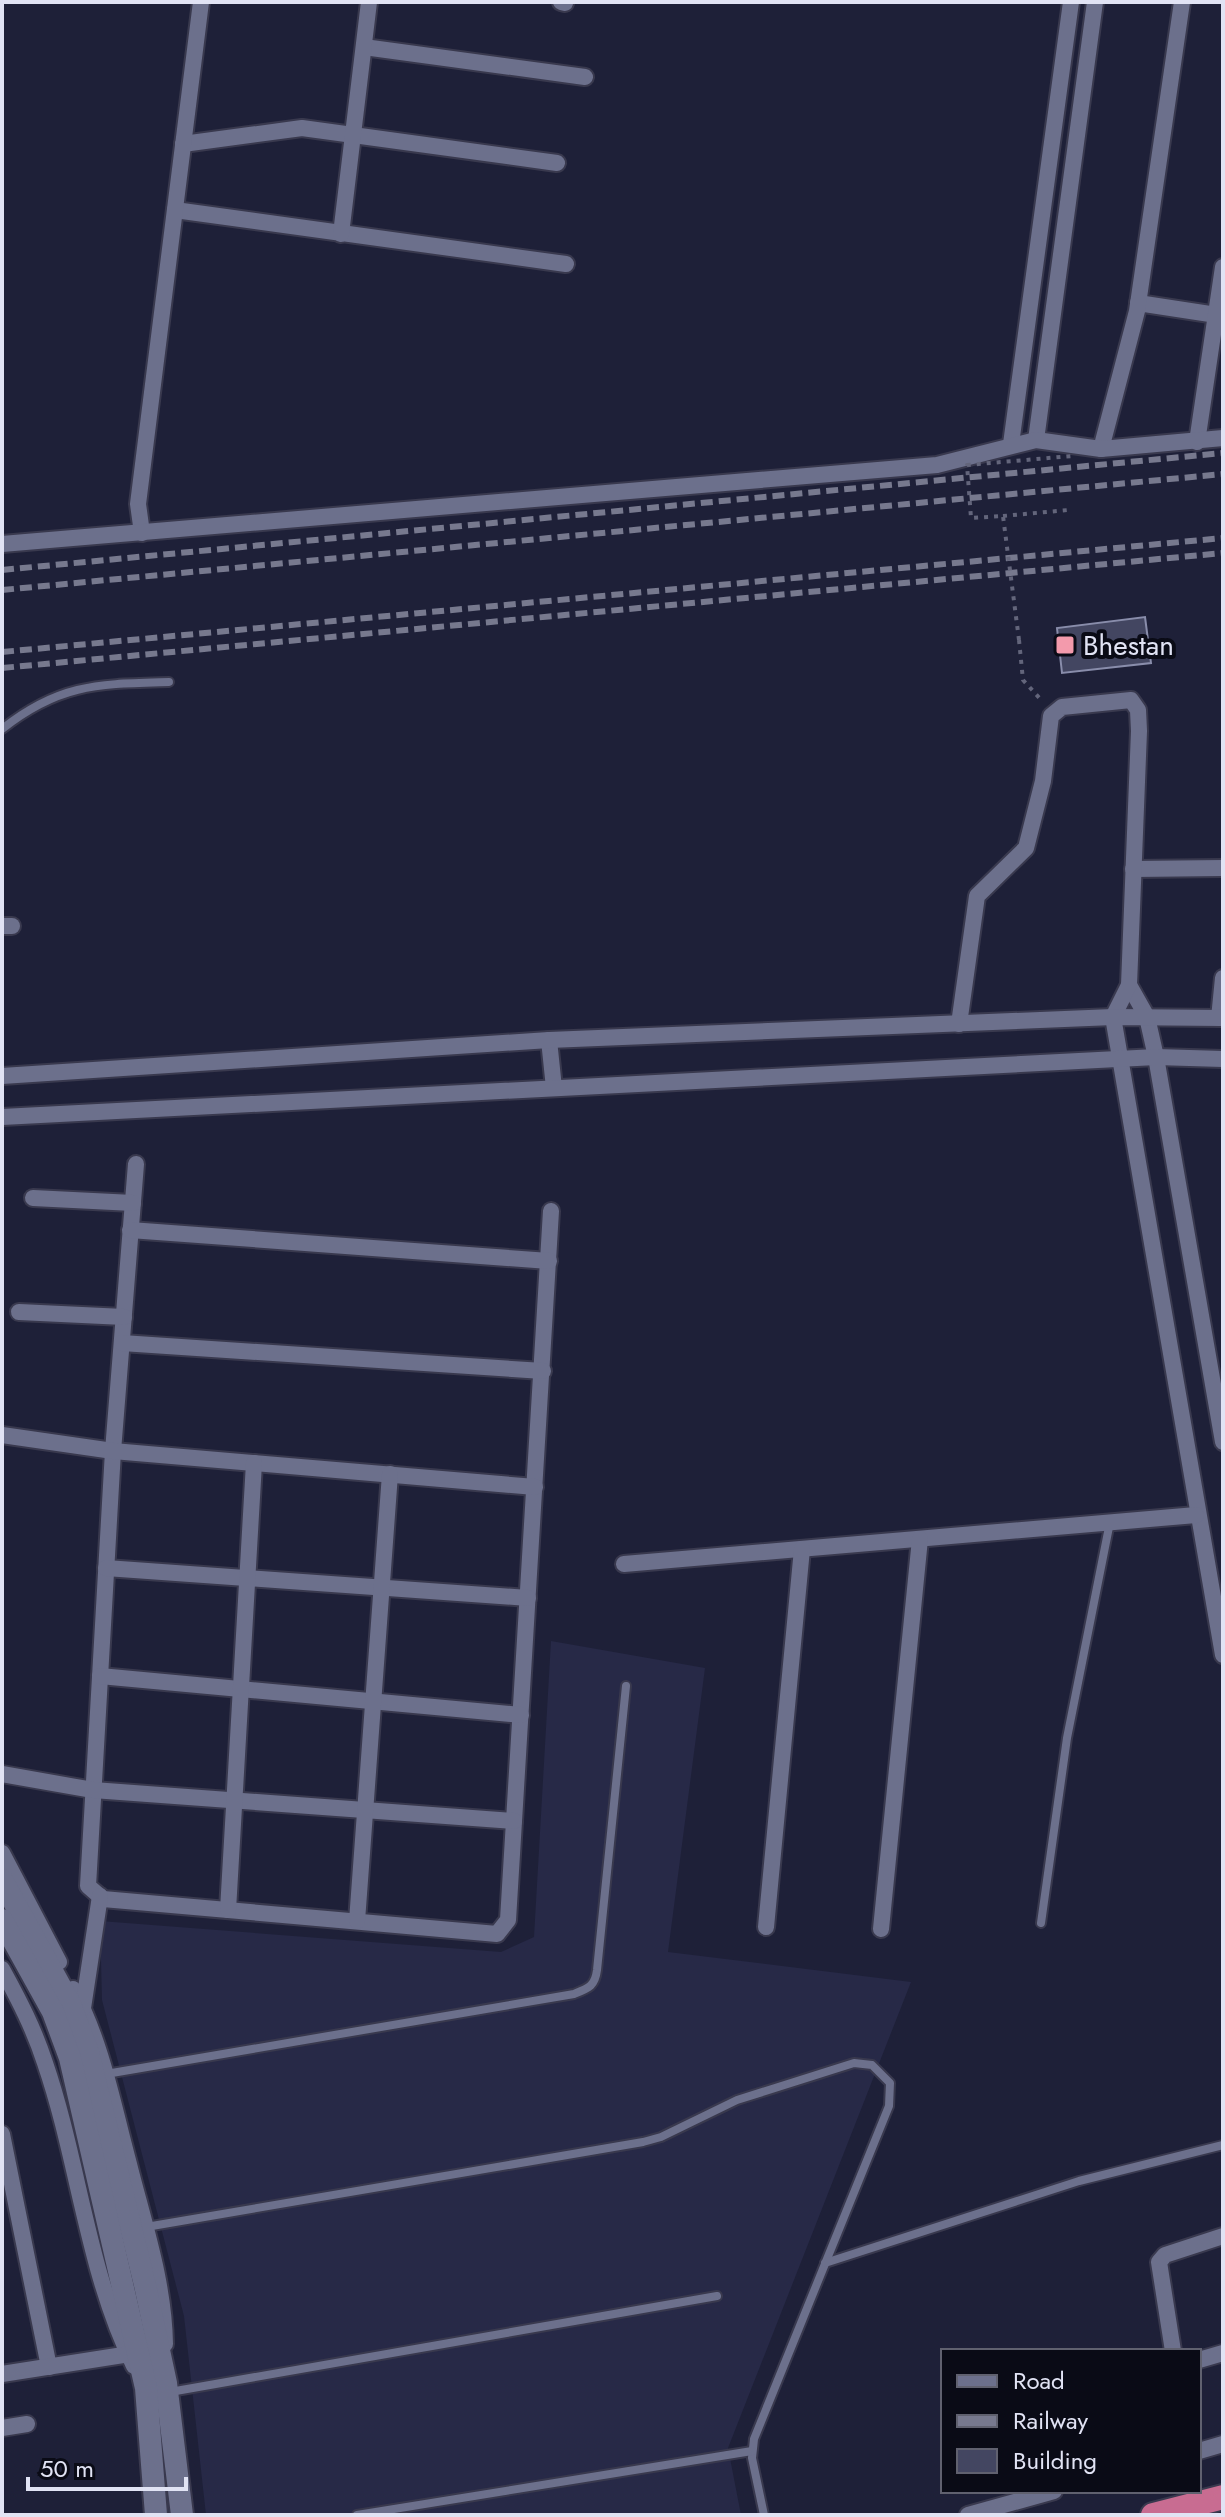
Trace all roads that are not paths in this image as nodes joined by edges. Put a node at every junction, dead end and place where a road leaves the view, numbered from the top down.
1 (201, 2) edge
2 (369, 2) edge
3 (1071, 2) edge
4 (1095, 2) edge
5 (1182, 2) edge
6 (364, 47) junction
7 (585, 77) dead end
8 (353, 133) junction
9 (183, 144) junction
10 (557, 163) dead end
11 (175, 210) junction
12 (341, 234) junction
13 (566, 264) dead end
14 (1223, 267) edge
15 (1138, 303) junction
16 (1220, 315) edge
17 (1223, 438) edge
18 (1036, 440) junction
19 (1197, 442) junction
20 (1011, 444) junction
21 (1101, 449) junction
22 (142, 533) junction
23 (2, 544) edge
24 (169, 682) dead end
25 (2, 729) edge
26 (1223, 868) edge
27 (1133, 869) junction
28 (1223, 978) edge
29 (1129, 985) junction
30 (1113, 1017) junction
31 (1147, 1017) junction
32 (1221, 1018) edge
33 (959, 1024) junction
34 (549, 1040) junction
35 (1156, 1057) junction
36 (1120, 1059) junction
37 (1223, 1059) edge
38 (2, 1076) edge
39 (554, 1088) junction
40 (2, 1117) edge
41 (136, 1164) dead end
42 (33, 1198) dead end
43 (133, 1203) junction
44 (551, 1211) dead end
45 (130, 1230) junction
46 (549, 1261) junction
47 (19, 1312) dead end
48 (124, 1317) junction
49 (122, 1343) junction
50 (543, 1371) junction
51 (2, 1435) edge
52 (1223, 1442) edge
53 (113, 1451) junction
54 (254, 1463) junction
55 (390, 1474) junction
56 (535, 1487) junction
57 (1196, 1515) junction
58 (1110, 1522) junction
59 (920, 1539) junction
60 (1205, 1539) junction
61 (1223, 1541) edge
62 (802, 1549) junction
63 (624, 1564) dead end
64 (106, 1568) junction
65 (247, 1578) junction
66 (382, 1587) junction
67 (528, 1598) junction
68 (1223, 1655) edge
69 (100, 1676) junction
70 (626, 1686) dead end
71 (241, 1689) junction
72 (373, 1701) junction
73 (521, 1715) junction
74 (2, 1774) edge
75 (93, 1790) junction
76 (235, 1801) junction
77 (365, 1810) junction
78 (514, 1821) junction
79 (2, 1853) edge
80 (2, 1880) edge
81 (100, 1896) junction
82 (228, 1910) junction
83 (2, 1920) edge
84 (357, 1921) junction
85 (1041, 1923) dead end
86 (766, 1927) dead end
87 (881, 1929) dead end
88 (2, 1969) edge
89 (83, 2008) junction
90 (79, 2055) junction
91 (105, 2074) junction
92 (2, 2134) edge
93 (1223, 2145) edge
94 (145, 2227) junction
95 (1223, 2236) edge
96 (825, 2263) junction
97 (717, 2296) dead end
98 (1173, 2349) edge
99 (1223, 2353) edge
100 (133, 2354) junction
101 (1201, 2359) edge
102 (49, 2367) junction
103 (2, 2374) edge
104 (160, 2388) junction
105 (27, 2424) dead end
106 (2, 2428) edge
107 (1223, 2444) edge
108 (1201, 2450) edge
109 (752, 2451) junction
110 (1040, 2493) edge
111 (1020, 2496) edge
112 (1223, 2497) edge
113 (156, 2515) edge
114 (182, 2515) edge
115 (357, 2515) edge
116 (764, 2515) edge
117 (968, 2515) edge
118 (1153, 2515) edge

1 - 9 street
2 - 6 street
3 - 20 street
4 - 18 street
5 - 15 street
6 - 7 street
6 - 8 street
8 - 9 street
8 - 10 street
8 - 12 street
9 - 11 street
11 - 12 street
11 - 22 street
12 - 13 street
14 - 16 street
15 - 16 street
15 - 21 street
16 - 19 street
17 - 19 street
18 - 20 street
18 - 21 street
19 - 21 street
20 - 22 street
22 - 23 street
24 - 25 lane
26 - 27 street
27 - 29 street
27 - 33 street
28 - 32 street
29 - 30 street
29 - 31 street
30 - 31 street
30 - 33 street
30 - 36 street
31 - 32 street
31 - 35 street
33 - 34 street
34 - 38 street
34 - 39 street
35 - 36 street
35 - 37 street
35 - 52 street
36 - 39 street
36 - 57 street
39 - 40 street
41 - 43 street
42 - 43 street
43 - 45 street
44 - 46 street
45 - 46 street
45 - 48 street
46 - 50 street
47 - 48 street
48 - 49 street
49 - 50 street
49 - 53 street
50 - 56 street
51 - 53 street
53 - 54 street
53 - 64 street
54 - 55 street
54 - 65 street
55 - 56 street
55 - 66 street
56 - 67 street
57 - 58 street
57 - 60 street
58 - 59 street
58 - 85 lane
59 - 62 street
59 - 87 street
60 - 61 street
60 - 68 street
62 - 63 street
62 - 86 street
64 - 65 street
64 - 69 street
65 - 66 street
65 - 71 street
66 - 67 street
66 - 72 street
67 - 73 street
69 - 71 street
69 - 75 street
70 - 91 lane
71 - 72 street
71 - 76 street
72 - 73 street
72 - 77 street
73 - 78 street
74 - 75 street
75 - 76 street
75 - 81 street
76 - 77 street
76 - 82 street
77 - 78 street
77 - 84 street
78 - 84 street
79 - 89 street
80 - 90 street
81 - 82 street
81 - 89 street
82 - 84 street
83 - 90 street
88 - 100 street
89 - 91 street
90 - 100 street
90 - 104 street
91 - 94 street
92 - 102 street
93 - 96 lane
94 - 96 lane
94 - 104 street
95 - 98 street
96 - 109 lane
97 - 104 lane
99 - 101 street
100 - 102 street
100 - 104 street
102 - 103 street
104 - 113 street
104 - 114 street
105 - 106 street
107 - 108 street
109 - 115 lane
109 - 116 lane
110 - 111 street
111 - 117 street
112 - 118 highway

